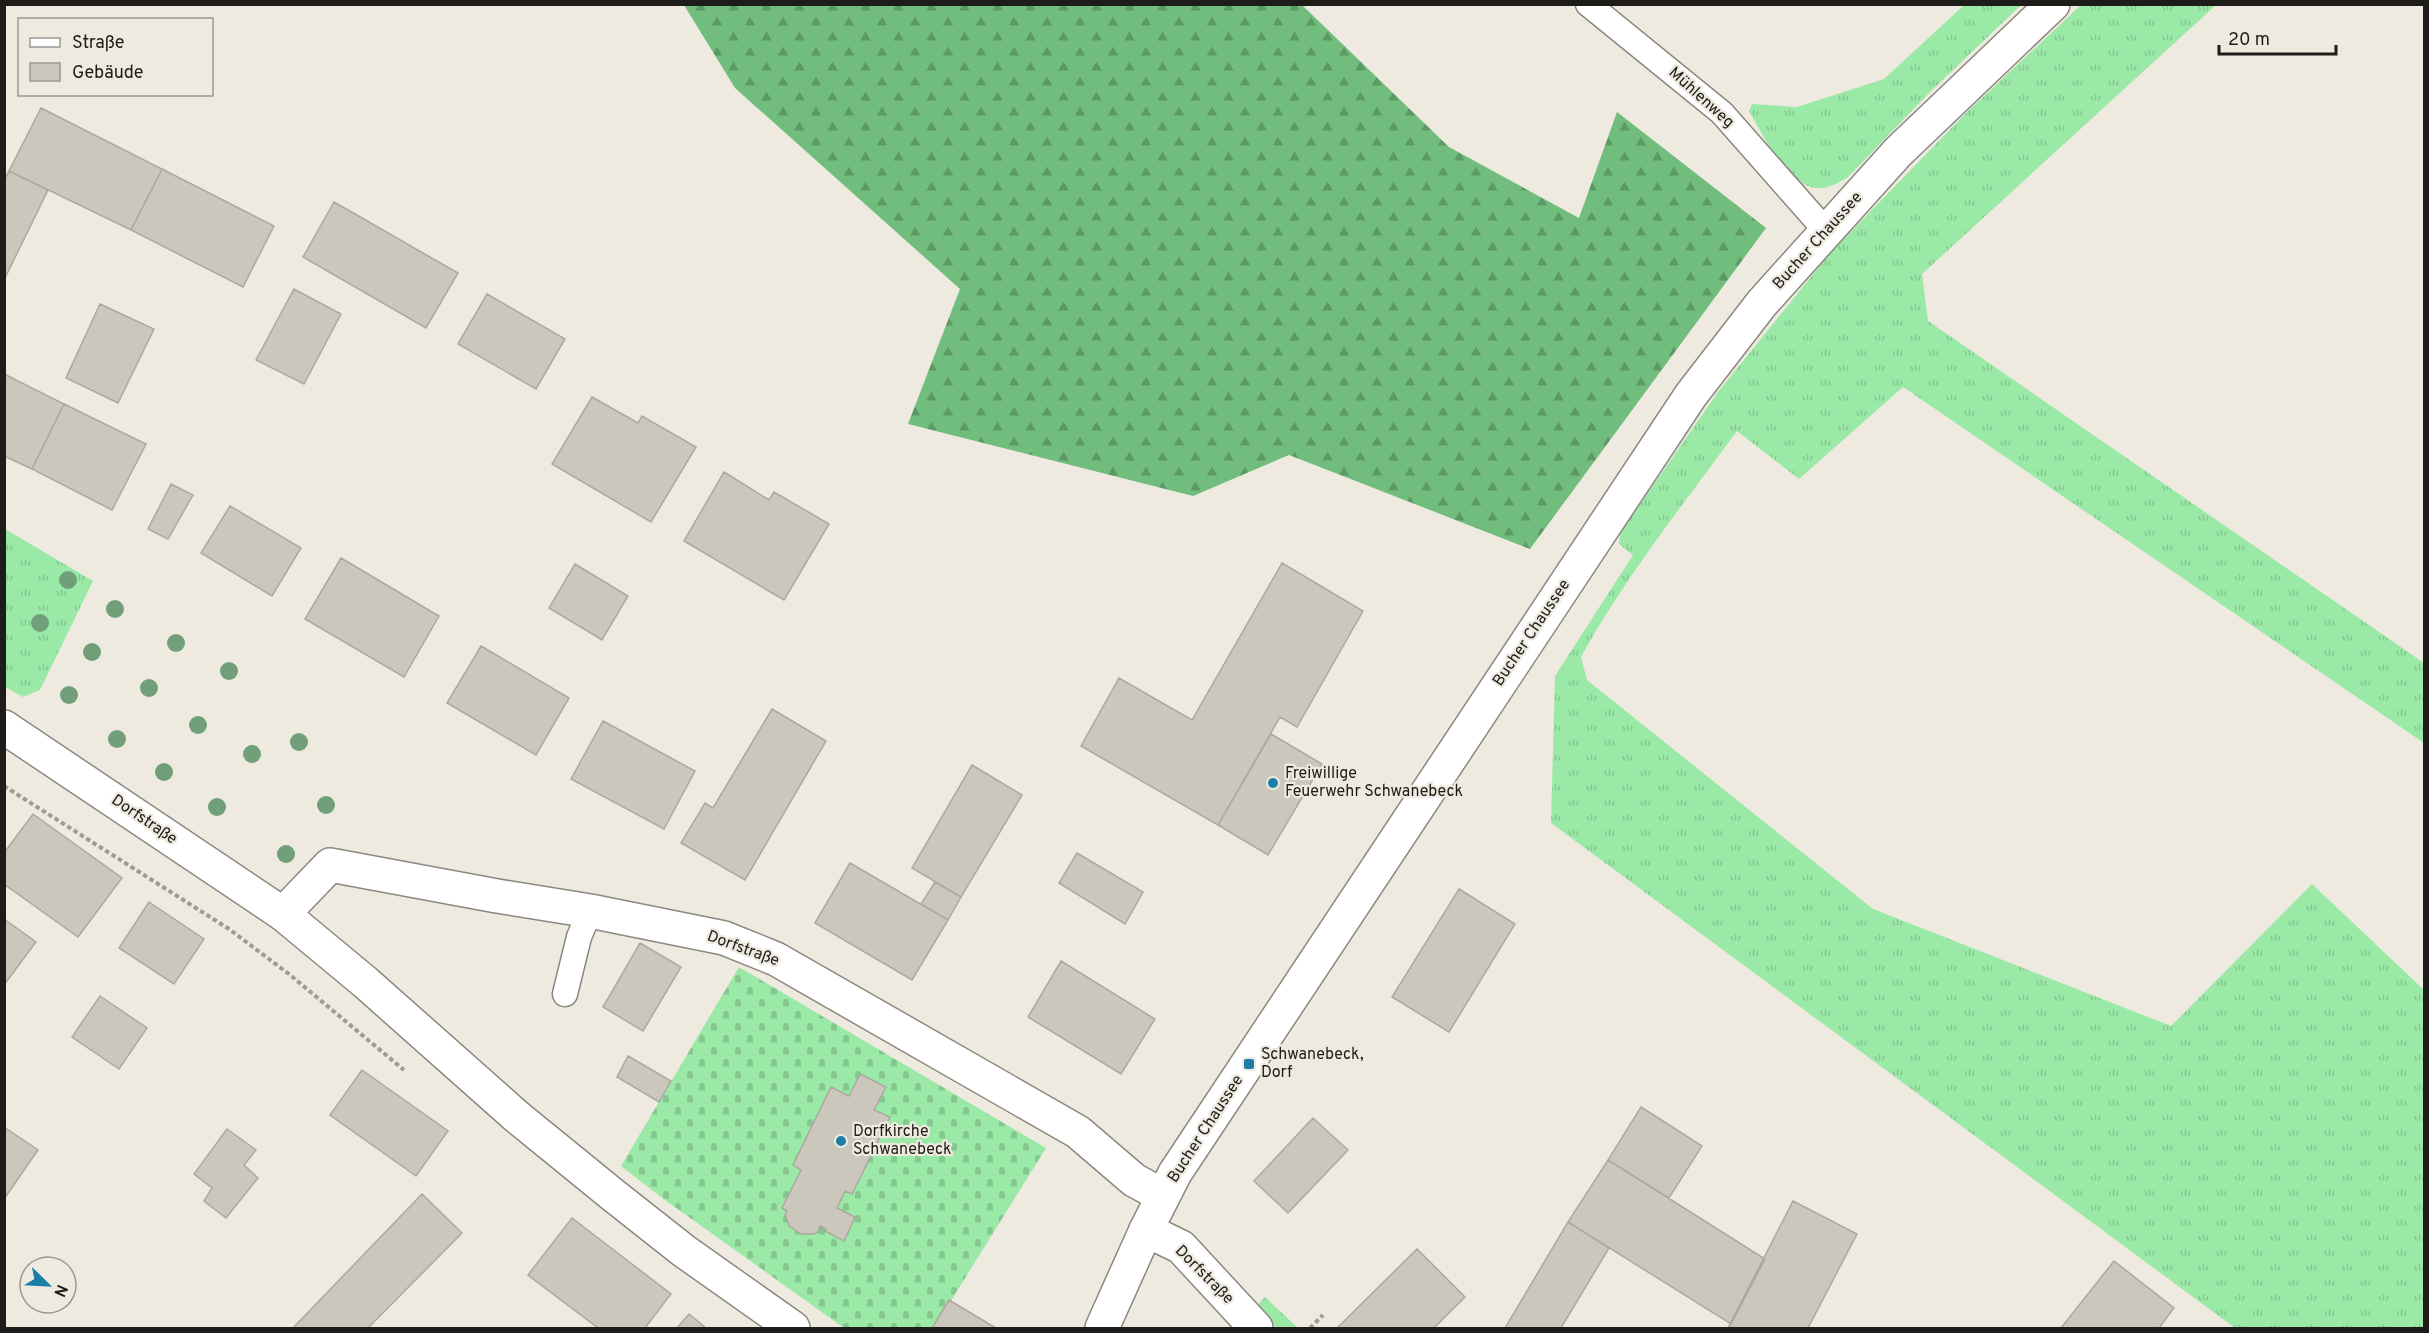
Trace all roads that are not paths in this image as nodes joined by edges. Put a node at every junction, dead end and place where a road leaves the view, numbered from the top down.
1 (1588, 4) edge
2 (2053, 4) edge
3 (1826, 231) junction
4 (4, 727) edge
5 (590, 910) junction
6 (284, 915) junction
7 (565, 994) dead end
8 (1163, 1196) junction
9 (1146, 1230) junction
10 (793, 1329) edge
11 (1102, 1329) edge
12 (1256, 1329) edge

1 - 3 lane, Mühlenweg
2 - 3 main road, Bucher Chaussee
3 - 8 main road, Bucher Chaussee
4 - 6 main road, Dorfstraße
5 - 6 main road, Dorfstraße
5 - 7 lane
5 - 8 main road, Dorfstraße
6 - 10 main road, Dorfstraße
8 - 9 main road, Bucher Chaussee
9 - 11 main road, Bucher Chaussee
9 - 12 main road, Dorfstraße

